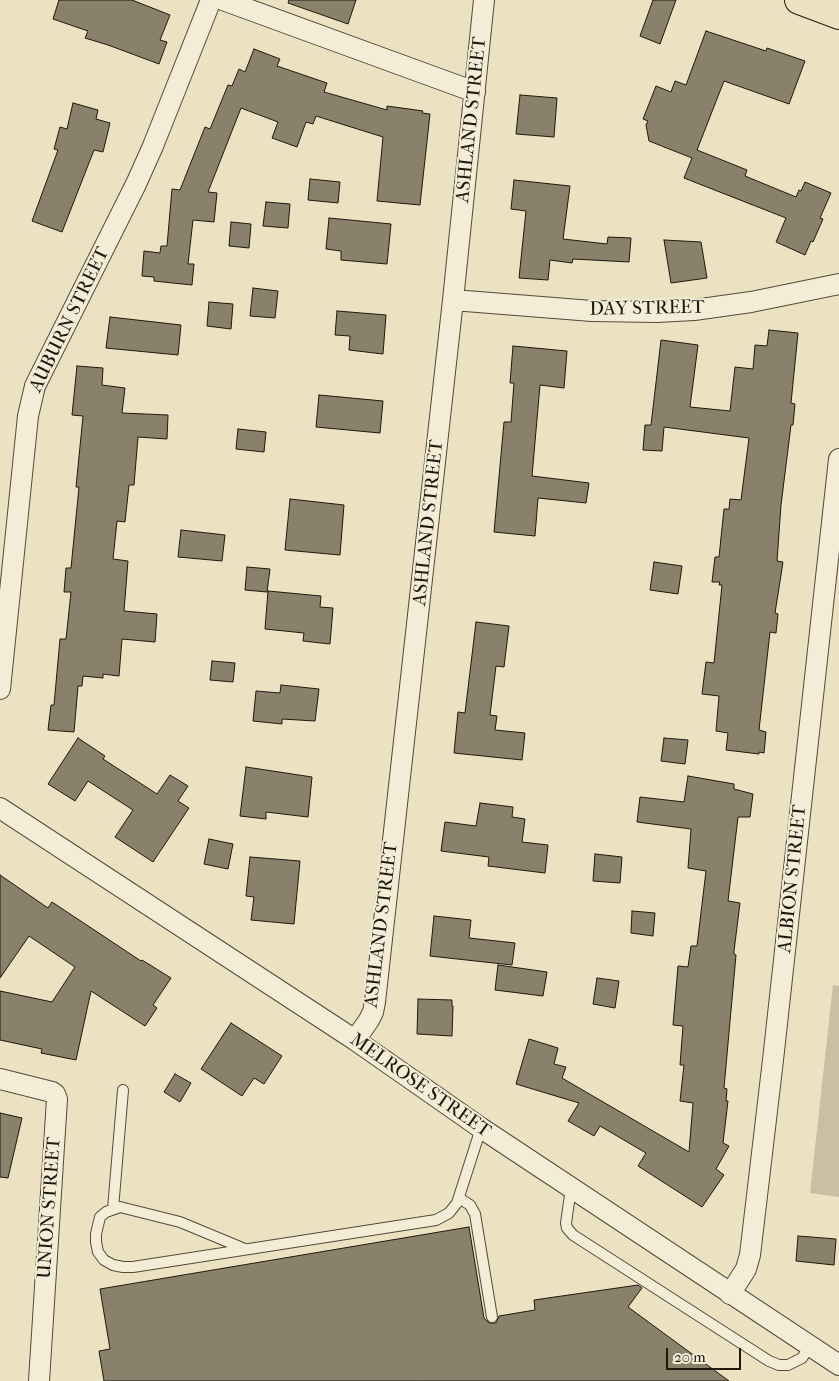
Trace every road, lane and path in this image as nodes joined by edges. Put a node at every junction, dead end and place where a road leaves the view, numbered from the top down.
1 (211, 0) edge
2 (223, 0) edge
3 (484, 0) edge
4 (799, 0) edge
5 (839, 16) edge
6 (475, 92) junction
7 (839, 284) edge
8 (453, 300) junction
9 (839, 459) edge
10 (0, 689) edge
11 (0, 808) edge
12 (355, 1040) junction
13 (0, 1078) edge
14 (123, 1090) dead end
15 (481, 1128) junction
16 (571, 1188) junction
17 (459, 1198) junction
18 (113, 1209) junction
19 (245, 1249) junction
20 (730, 1294) junction
21 (492, 1317) dead end
22 (810, 1346) junction
23 (839, 1365) edge
24 (39, 1381) edge

1 - 10 street, AUBURN STREET
2 - 6 street
3 - 6 street, ASHLAND STREET
4 - 5 main road
6 - 8 street, ASHLAND STREET
7 - 8 street, DAY STREET
8 - 12 street, ASHLAND STREET
9 - 20 street, ALBION STREET
11 - 12 street, MELROSE STREET
12 - 15 street, MELROSE STREET
13 - 24 street, UNION STREET
14 - 18 lane
15 - 16 street, MELROSE STREET
15 - 17 lane
16 - 20 street, MELROSE STREET
16 - 22 lane
17 - 19 lane
17 - 21 lane
18 - 19 lane
18 - 19 lane
20 - 22 street, MELROSE STREET
22 - 23 street, MELROSE STREET

